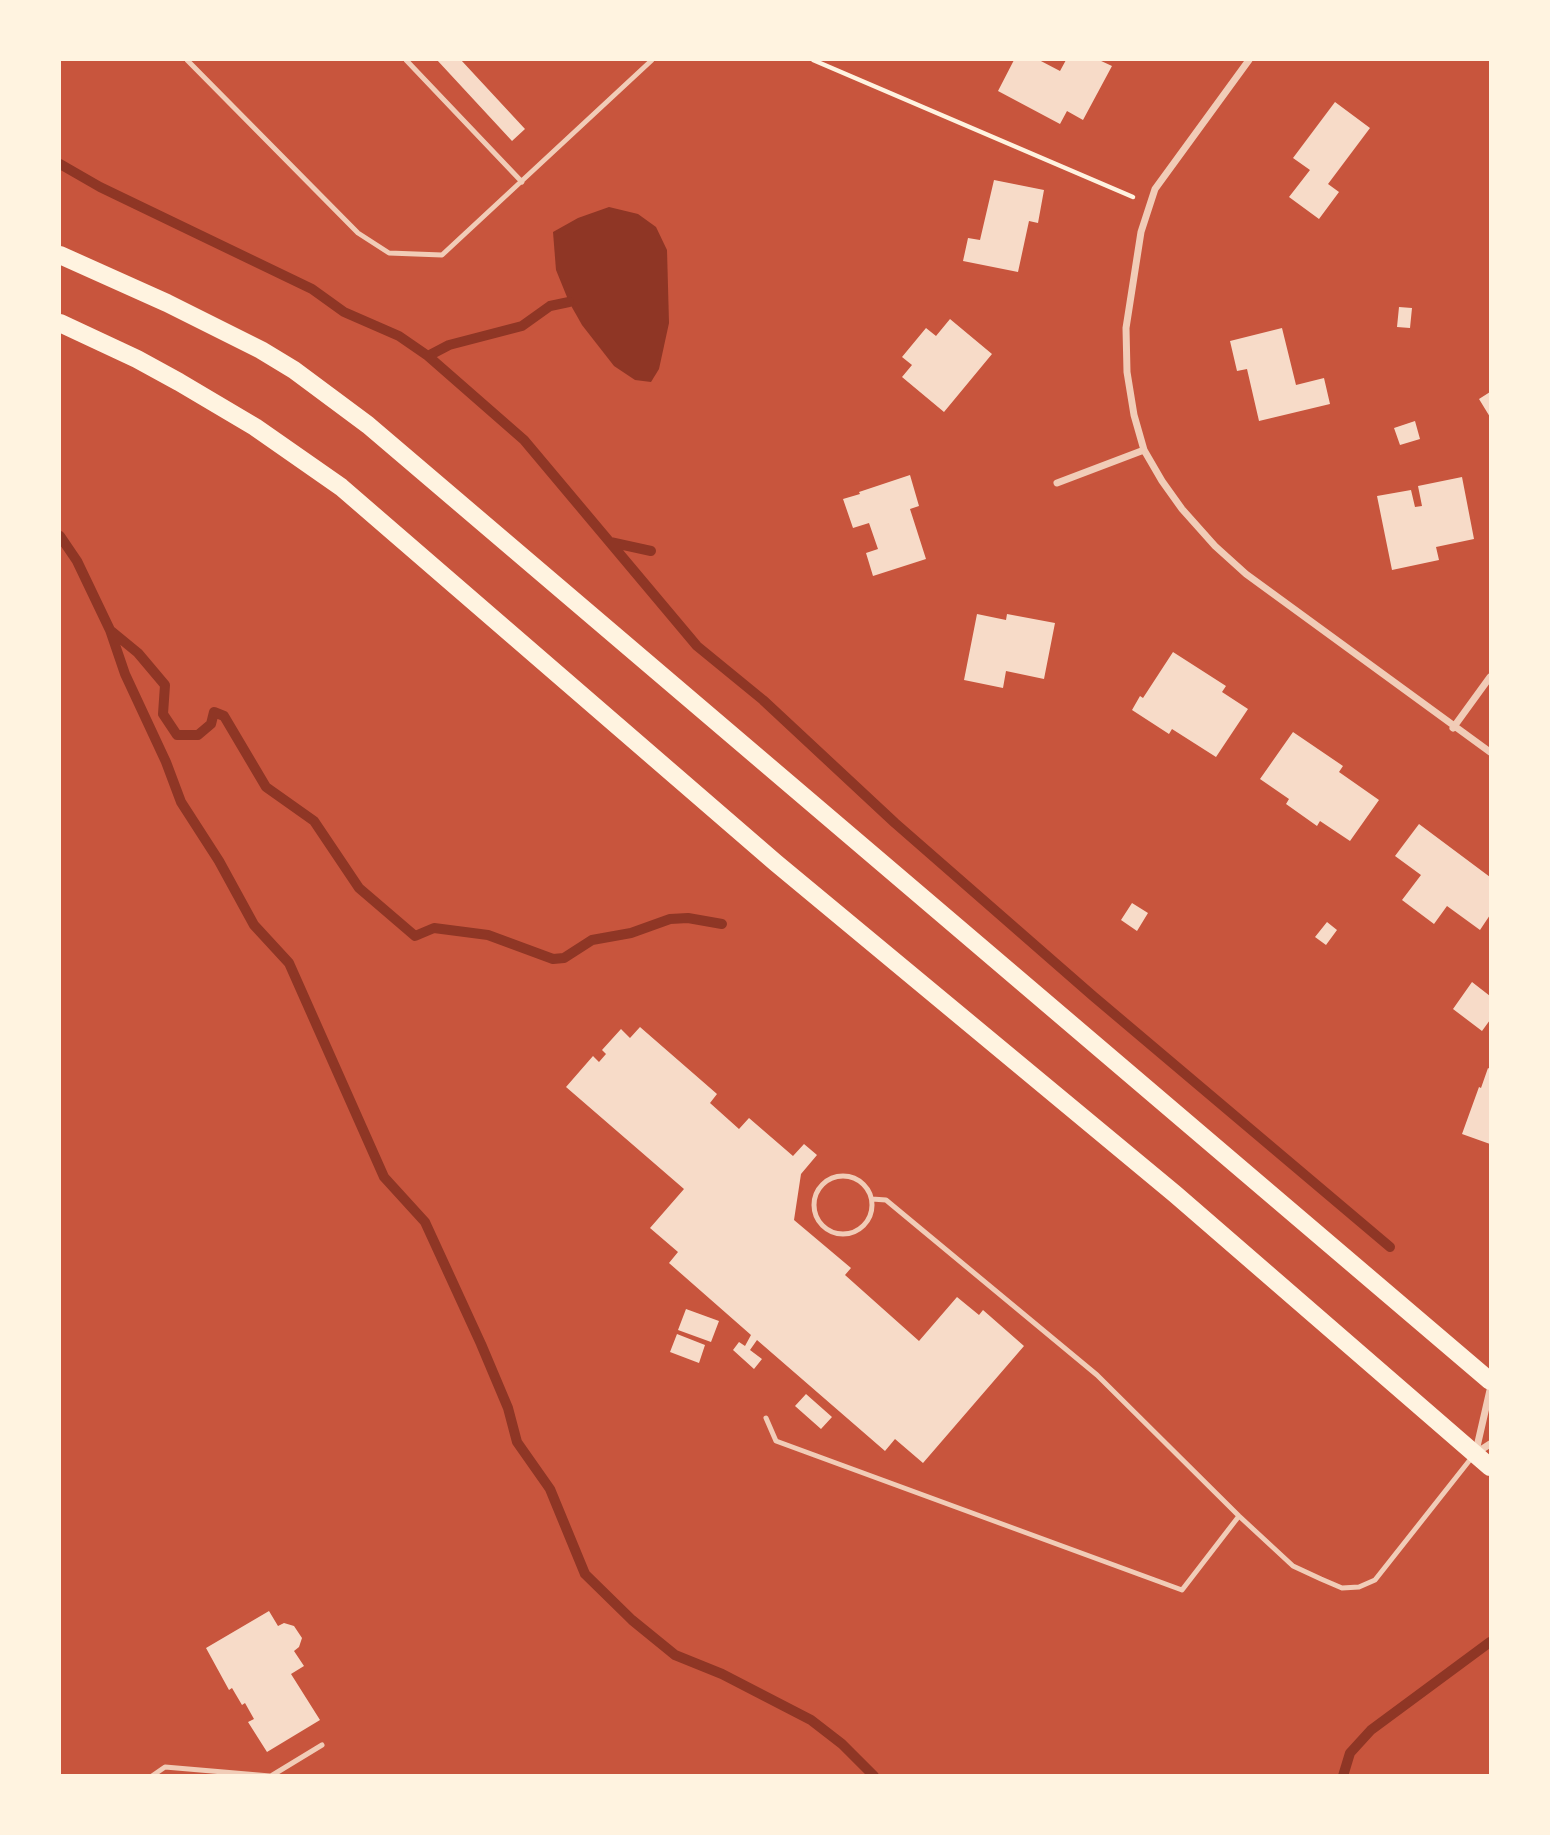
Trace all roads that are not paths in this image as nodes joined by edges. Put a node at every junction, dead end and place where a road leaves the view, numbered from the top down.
1 (187, 60) edge
2 (407, 60) edge
3 (652, 60) edge
4 (1249, 60) edge
5 (522, 182) junction
6 (60, 255) edge
7 (60, 323) edge
8 (1144, 450) junction
9 (1057, 483) dead end
10 (1490, 677) edge
11 (1453, 727) junction
12 (1490, 752) edge
13 (872, 1199) junction
14 (1490, 1381) edge
15 (1490, 1390) edge
16 (766, 1418) dead end
17 (1483, 1449) edge
18 (1490, 1467) edge
19 (1239, 1516) junction
20 (322, 1745) dead end
21 (152, 1776) edge
22 (270, 1776) edge

1 - 5 lane
2 - 5 lane
3 - 5 lane
4 - 8 street
6 - 14 main road
7 - 17 main road
8 - 9 street
8 - 11 street
10 - 11 street
11 - 12 street
13 - 13 lane
13 - 19 lane
15 - 17 street
16 - 19 lane
17 - 18 main road
17 - 19 lane
20 - 22 lane
21 - 22 lane

